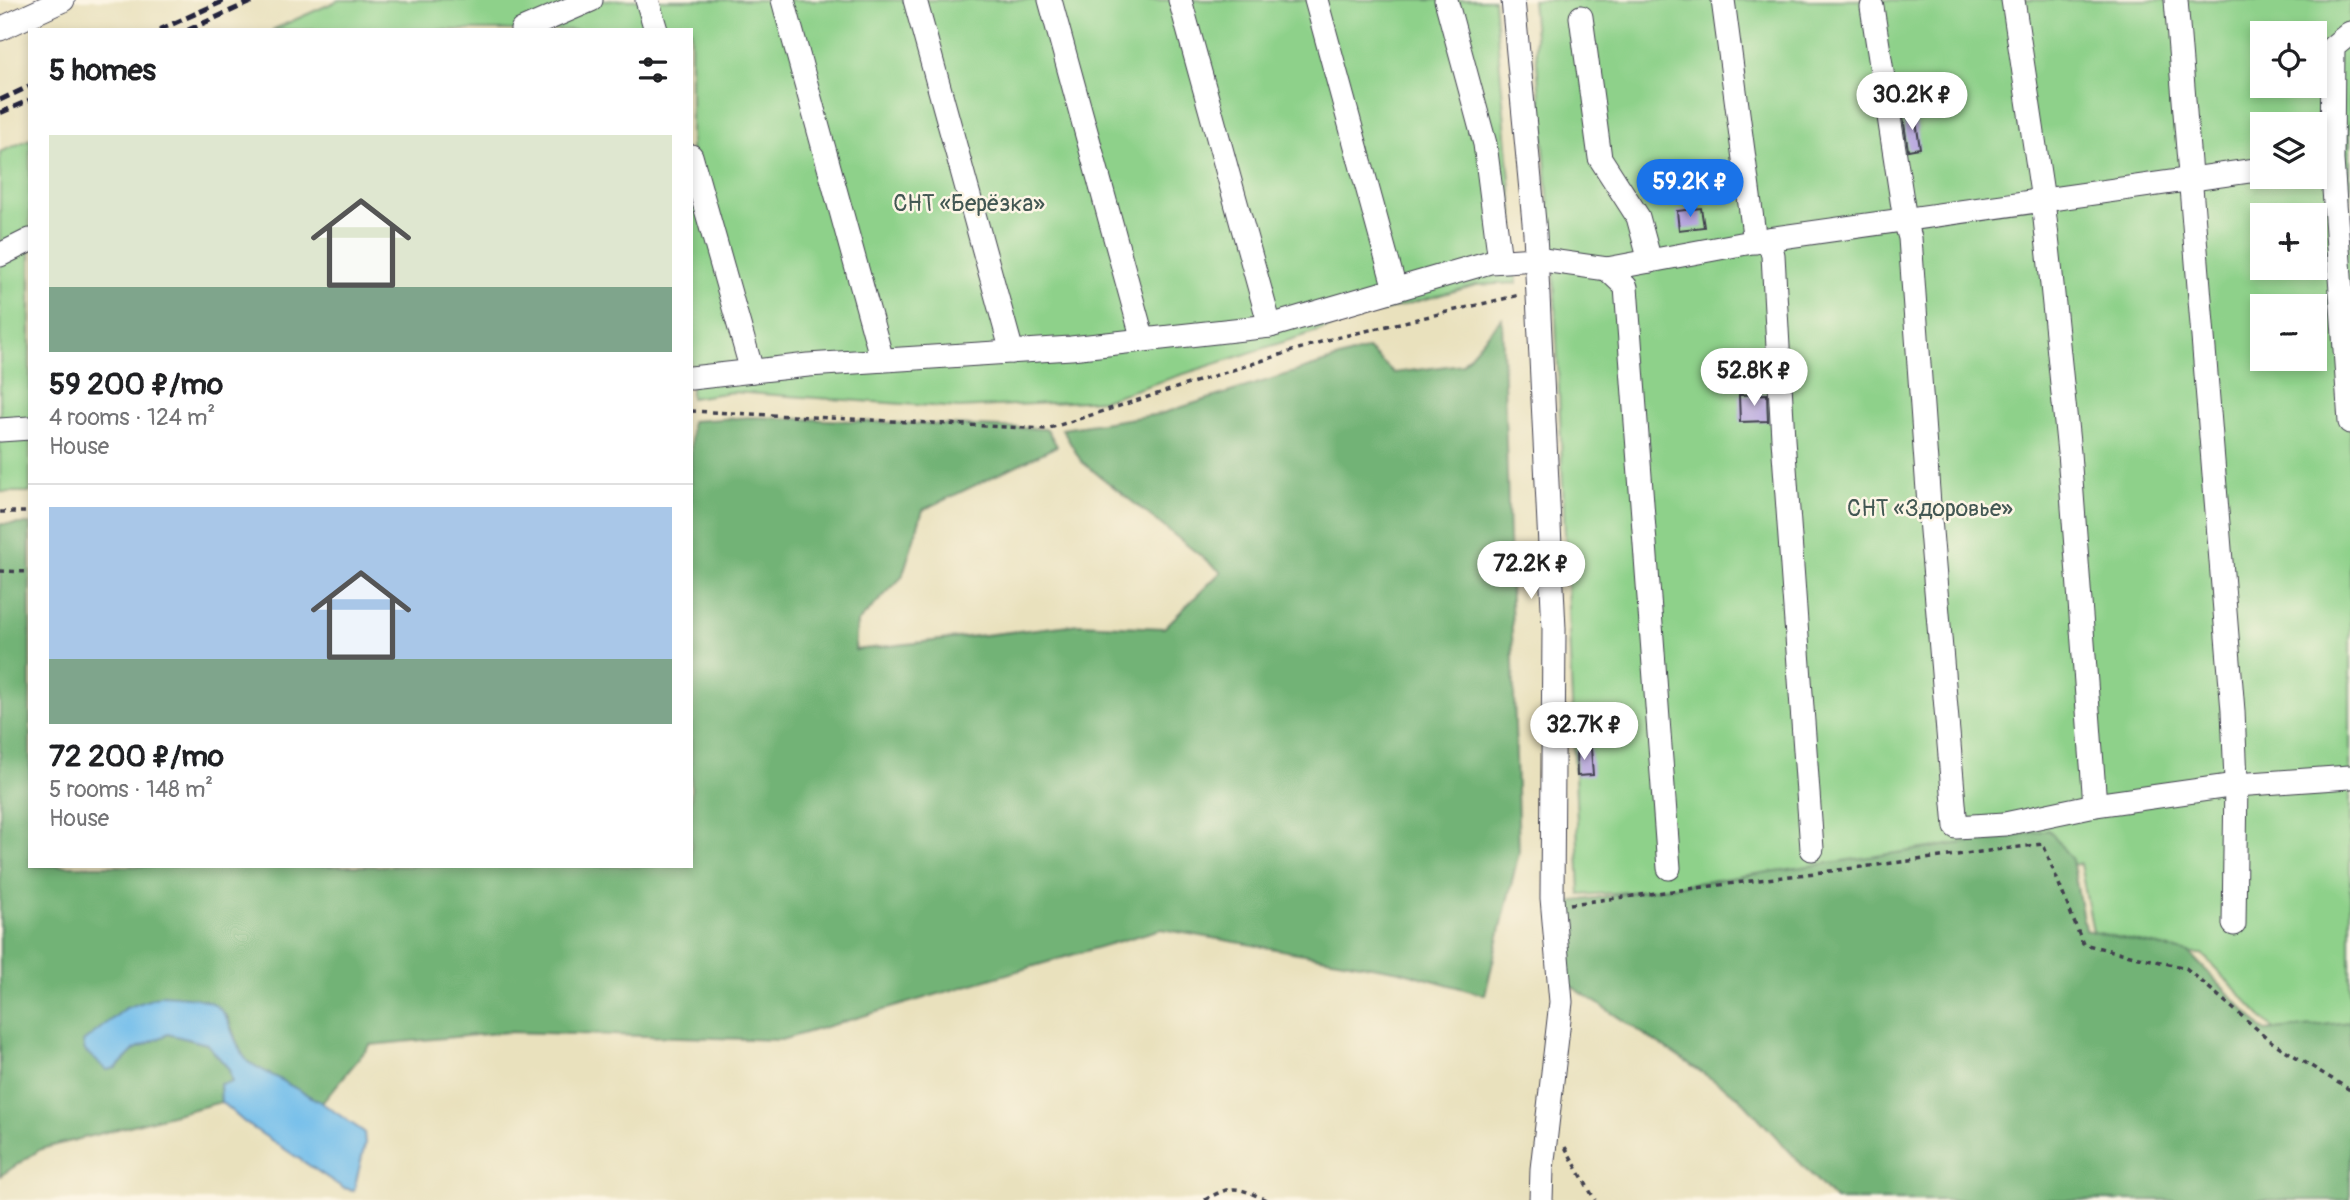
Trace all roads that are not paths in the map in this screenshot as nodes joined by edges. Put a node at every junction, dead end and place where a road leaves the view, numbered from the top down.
1 (63, 0) edge
2 (591, 0) edge
3 (648, 0) edge
4 (783, 0) edge
5 (915, 0) edge
6 (1049, 0) edge
7 (1180, 0) edge
8 (1316, 0) edge
9 (1446, 0) edge
10 (1513, 0) edge
11 (1723, 0) edge
12 (2013, 0) edge
13 (2176, 0) edge
14 (1872, 7) dead end
15 (1581, 18) dead end
16 (527, 28) edge
17 (655, 28) edge
18 (0, 29) edge
19 (2350, 33) edge
20 (2327, 123) edge
21 (693, 163) edge
22 (2250, 171) edge
23 (2189, 178) junction
24 (2327, 189) edge
25 (2043, 200) junction
26 (1905, 220) junction
27 (28, 241) edge
28 (1762, 241) junction
29 (0, 255) edge
30 (1536, 259) junction
31 (1500, 261) junction
32 (1650, 261) junction
33 (1607, 269) junction
34 (1395, 289) junction
35 (1270, 326) junction
36 (1143, 340) junction
37 (1012, 352) junction
38 (883, 360) junction
39 (752, 371) junction
40 (693, 378) edge
41 (2350, 422) edge
42 (28, 428) edge
43 (0, 430) edge
44 (2350, 777) edge
45 (2236, 785) junction
46 (2095, 805) junction
47 (1812, 849) dead end
48 (1669, 868) dead end
49 (2234, 924) dead end
50 (1541, 1200) edge

1 - 18 street
2 - 16 street
3 - 17 street
4 - 38 street
5 - 37 street
6 - 36 street
7 - 35 street
8 - 34 street
9 - 31 street
10 - 30 street
11 - 28 street
12 - 25 street
13 - 23 street
14 - 26 street
15 - 32 street
19 - 20 street
21 - 39 street
22 - 23 street
23 - 25 street
23 - 45 street
24 - 41 street
25 - 26 street
25 - 46 street
26 - 28 street
26 - 46 street
27 - 29 street
28 - 32 street
28 - 47 street
30 - 31 street
30 - 33 street
30 - 50 street
31 - 34 street
32 - 33 street
33 - 48 street
34 - 35 street
35 - 36 street
36 - 37 street
37 - 38 street
38 - 39 street
39 - 40 street
42 - 43 street
44 - 45 street
45 - 46 street
45 - 49 street

